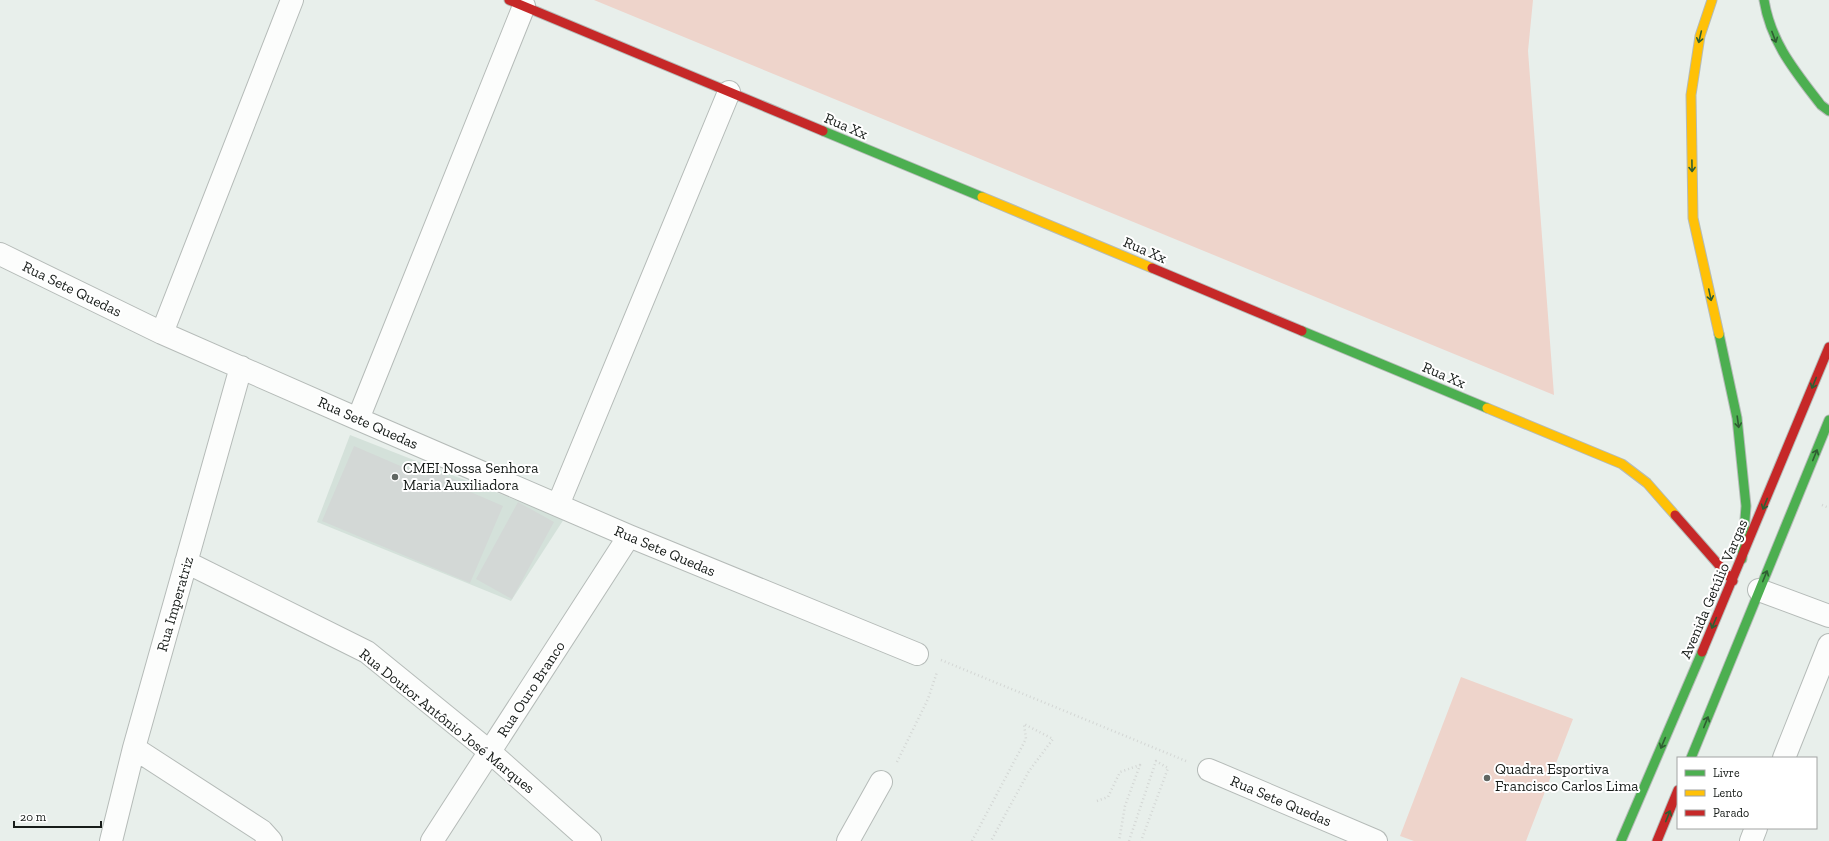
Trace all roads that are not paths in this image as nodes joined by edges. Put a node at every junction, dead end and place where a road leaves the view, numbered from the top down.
1 (292, 0) edge
2 (1712, 0) edge
3 (1764, 0) edge
4 (517, 3) edge
5 (729, 92) junction
6 (1829, 110) edge
7 (0, 254) edge
8 (162, 332) junction
9 (1829, 347) edge
10 (241, 367) junction
11 (358, 419) junction
12 (1829, 420) edge
13 (558, 505) junction
14 (629, 536) junction
15 (1742, 559) junction
16 (186, 562) junction
17 (1733, 581) junction
18 (1759, 590) junction
19 (1829, 616) edge
20 (1829, 645) edge
21 (924, 655) road end
22 (134, 748) junction
23 (490, 752) junction
24 (1691, 757) edge
25 (1784, 757) edge
26 (1209, 770) road end
27 (881, 782) road end
28 (1677, 792) edge
29 (1756, 829) edge
30 (111, 841) edge
31 (271, 841) edge
32 (432, 841) edge
33 (590, 841) edge
34 (848, 841) edge
35 (1376, 841) edge
36 (1621, 841) edge
37 (1657, 841) edge
38 (1751, 841) edge

1 - 8 street
2 -> 15 main road
3 -> 6 main road
4 - 5 main road, Rua Xx
4 - 11 street
5 - 13 street
5 - 17 main road, Rua Xx
7 - 8 street, Rua Sete Quedas
8 - 10 street, Rua Sete Quedas
9 -> 15 main road, Avenida Getúlio Vargas
10 - 11 street, Rua Sete Quedas
10 - 16 street, Rua Imperatriz
11 - 13 street, Rua Sete Quedas
18 -> 12 main road
13 - 14 street, Rua Sete Quedas
14 - 21 street, Rua Sete Quedas
14 - 23 street, Rua Ouro Branco
15 - 17 main road, Avenida Getúlio Vargas
16 - 22 street, Rua Imperatriz
16 - 23 street, Rua Doutor Antônio José Marques
17 -> 36 main road, Avenida Getúlio Vargas
18 - 19 street
24 -> 18 main road
20 - 25 street
22 - 30 street, Rua Imperatriz
22 - 31 street
23 - 32 street, Rua Ouro Branco
23 - 33 street, Rua Doutor Antônio José Marques
26 - 35 street, Rua Sete Quedas
27 - 34 street
37 -> 28 main road
29 - 38 street

